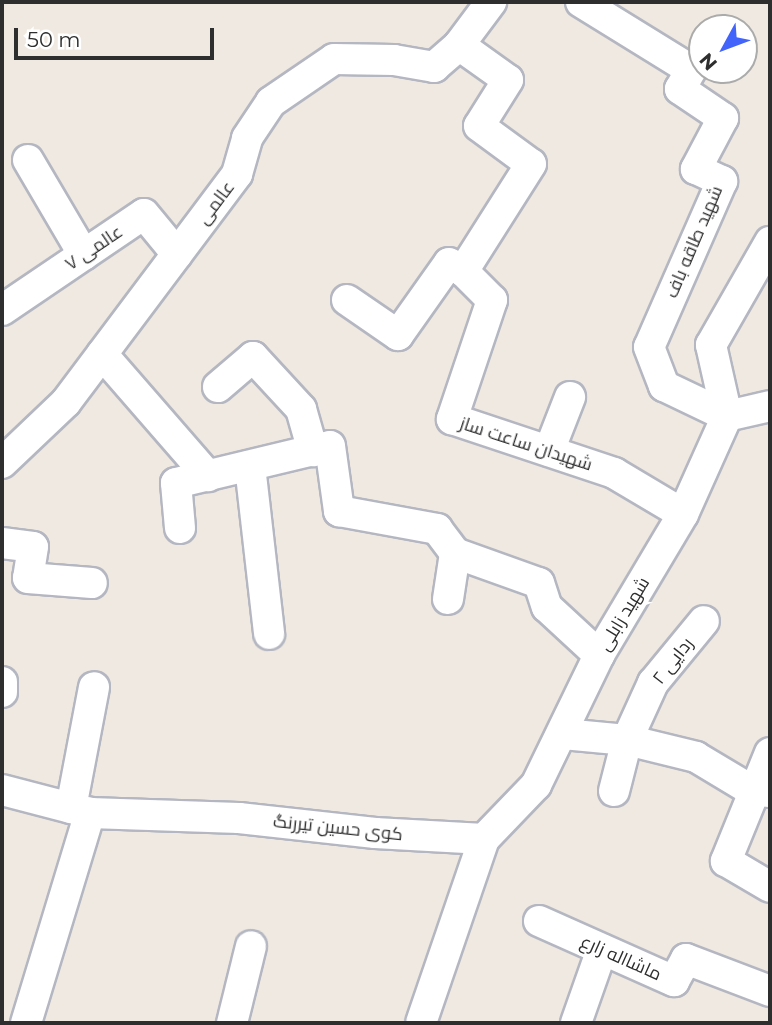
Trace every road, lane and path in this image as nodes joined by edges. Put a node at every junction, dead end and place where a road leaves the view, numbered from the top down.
1 (491, 2) edge
2 (581, 2) edge
3 (459, 45) junction
4 (28, 160) dead end
5 (770, 242) edge
6 (177, 254) junction
7 (84, 255) junction
8 (463, 271) junction
9 (347, 300) dead end
10 (2, 310) edge
11 (102, 354) junction
12 (218, 387) dead end
13 (570, 397) dead end
14 (770, 406) edge
15 (727, 416) junction
16 (313, 451) junction
17 (549, 451) junction
18 (2, 463) edge
19 (250, 466) junction
20 (208, 476) junction
21 (683, 514) junction
22 (180, 528) dead end
23 (2, 543) edge
24 (455, 553) junction
25 (92, 583) dead end
26 (448, 599) dead end
27 (704, 621) dead end
28 (269, 634) dead end
29 (600, 654) junction
30 (2, 682) edge
31 (94, 687) dead end
32 (2, 692) edge
33 (564, 734) junction
34 (627, 740) junction
35 (770, 753) edge
36 (2, 790) edge
37 (614, 791) dead end
38 (761, 791) edge
39 (80, 810) junction
40 (484, 839) junction
41 (770, 887) edge
42 (539, 921) dead end
43 (251, 946) dead end
44 (603, 949) junction
45 (770, 991) edge
46 (26, 1023) edge
47 (232, 1023) edge
48 (421, 1023) edge
49 (576, 1023) edge

1 - 3 street, عالمی
2 - 15 street, شهید طاقه باف
3 - 6 street, عالمی
3 - 8 street
4 - 7 street
5 - 15 street
6 - 7 street, عالمی ۷
6 - 11 street, عالمی
7 - 10 street, عالمی ۷
8 - 9 street
8 - 17 street, شهیدان ساعت ساز
11 - 18 street, عالمی
11 - 20 street
12 - 16 street
13 - 17 street
14 - 15 street
15 - 21 street, شهید زابلی
16 - 19 street
16 - 24 street
17 - 21 street, شهیدان ساعت ساز
19 - 20 street
19 - 28 street
20 - 22 street
21 - 29 street, شهید زابلی
23 - 25 street
24 - 26 street
24 - 29 street
27 - 34 street, ردایی ۲
29 - 33 street, شهید زابلی
30 - 32 street
31 - 39 street
33 - 34 street
33 - 40 street, شهید زابلی
34 - 37 street, ردایی ۲
34 - 38 street
35 - 38 street
36 - 39 street, کوی حسین تیررنگ
38 - 41 street
39 - 40 street, کوی حسین تیررنگ
39 - 46 street
40 - 48 street
42 - 44 street, ماشااله زارع
43 - 47 street
44 - 45 street, ماشااله زارع
44 - 49 street

